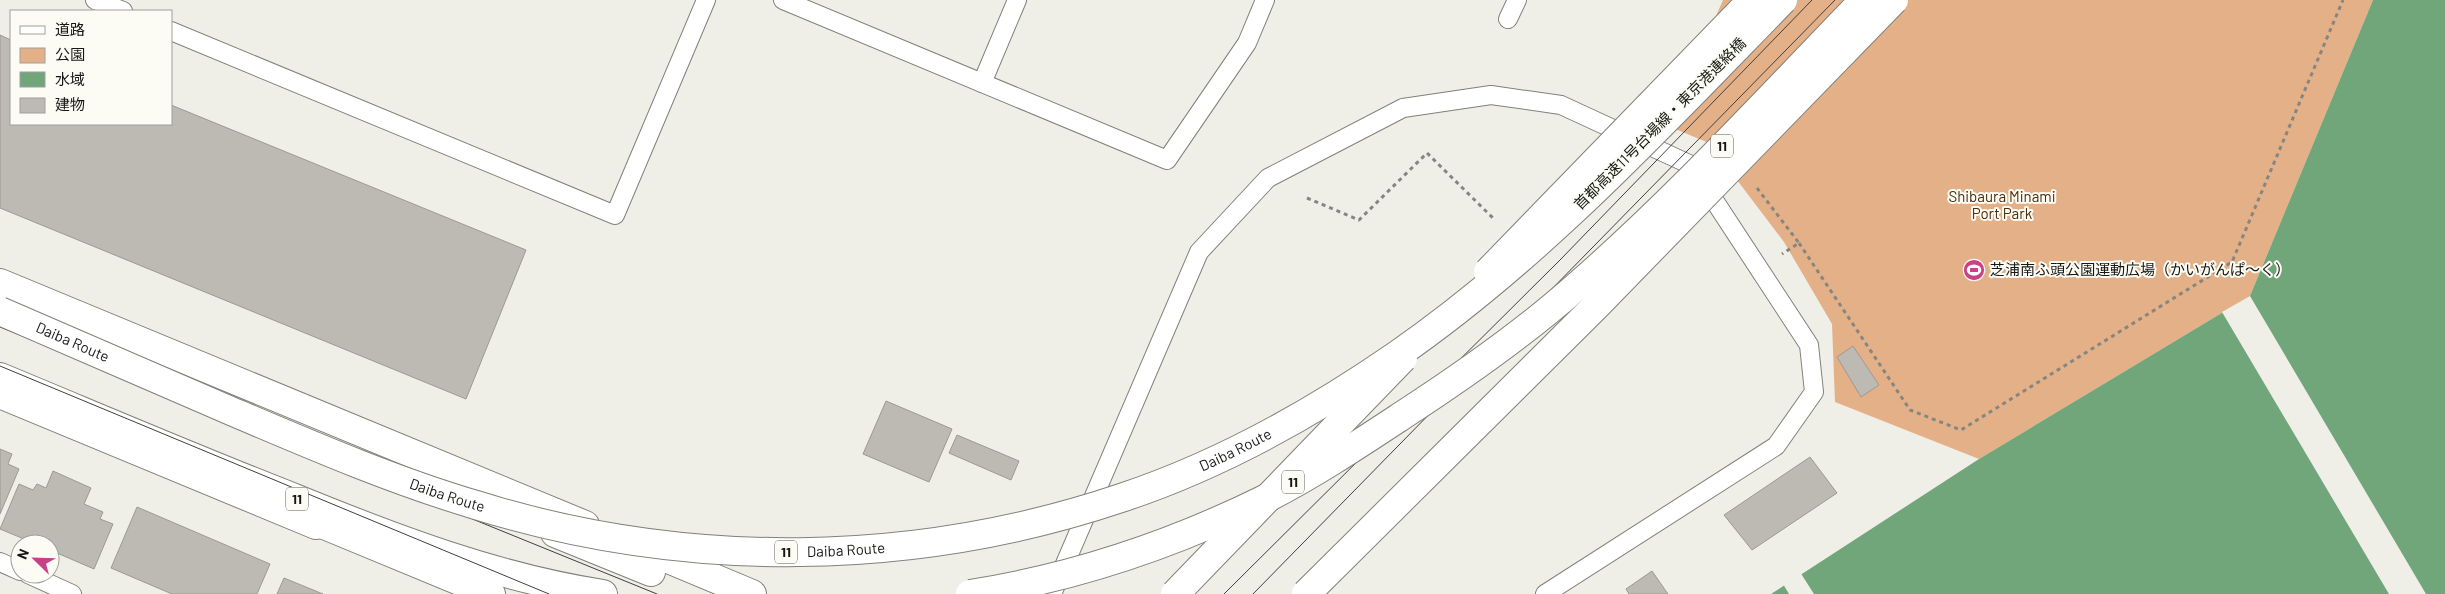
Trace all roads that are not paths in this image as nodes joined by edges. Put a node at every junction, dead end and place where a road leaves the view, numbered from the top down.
1 (95, 0) edge
2 (706, 0) edge
3 (784, 0) edge
4 (1017, 0) edge
5 (1265, 0) edge
6 (1517, 0) edge
7 (1752, 0) edge
8 (1783, 0) edge
9 (1864, 0) edge
10 (1894, 0) edge
11 (120, 10) edge
12 (1508, 19) dead end
13 (172, 31) edge
14 (982, 83) junction
15 (1535, 246) joint
16 (0, 283) edge
17 (0, 306) edge
18 (0, 311) edge
19 (0, 377) edge
20 (0, 389) edge
21 (0, 394) edge
22 (50, 584) edge
23 (72, 594) edge
24 (481, 594) edge
25 (490, 594) edge
26 (603, 594) edge
27 (705, 594) edge
28 (752, 594) edge
29 (970, 594) edge
30 (1052, 594) edge
31 (1175, 594) edge
32 (1306, 594) edge
33 (1545, 594) edge

1 - 11 lane
2 - 13 lane
3 - 14 lane
4 - 14 lane
5 - 14 lane
6 - 12 lane
7 - 31 main road, bridge
8 - 15 main road, 首都高速11号台場線・東京港連絡橋 / 11, bridge
9 - 29 main road, 11, bridge
10 - 32 main road, bridge
15 - 18 main road, Daiba Route / 11, bridge
16 - 28 main road
17 - 27 main road, bridge
19 - 26 main road, 11
20 - 25 main road
21 - 24 main road
22 - 23 lane
30 - 33 lane

